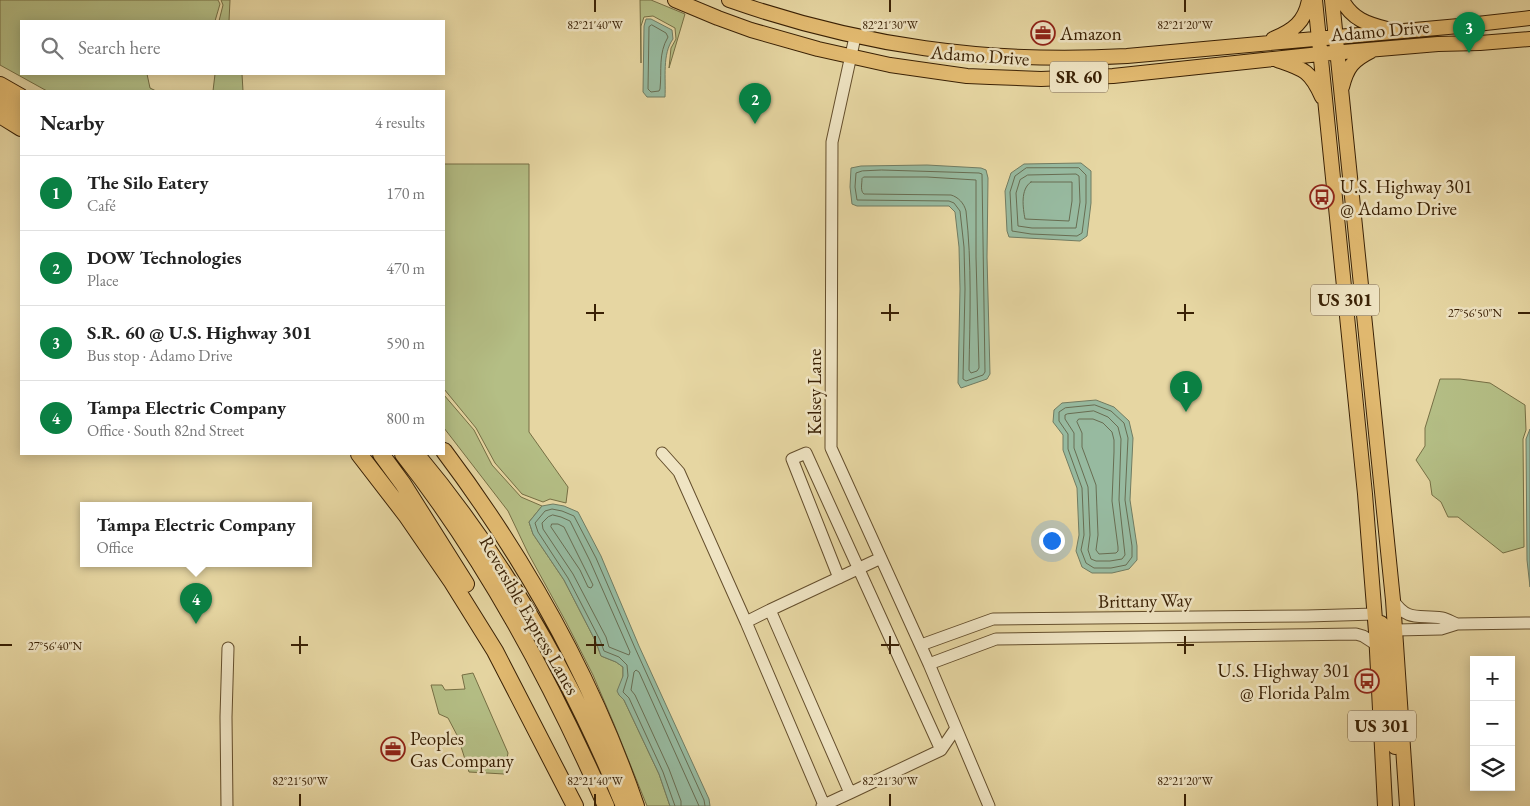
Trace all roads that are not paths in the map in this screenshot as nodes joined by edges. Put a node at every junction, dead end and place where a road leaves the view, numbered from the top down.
1 (675, 0) edge
2 (729, 0) edge
3 (1309, 0) edge
4 (1315, 0) edge
5 (1332, 0) edge
6 (1342, 0) edge
7 (1530, 18) edge
8 (1397, 31) junction
9 (855, 36) junction
10 (1335, 37) junction
11 (1319, 38) junction
12 (1530, 39) edge
13 (1263, 44) junction
14 (1373, 50) junction
15 (1337, 52) junction
16 (1320, 54) junction
17 (850, 56) junction
18 (1274, 60) junction
19 (0, 85) edge
20 (1341, 93) junction
21 (20, 96) edge
22 (0, 101) edge
23 (1326, 105) junction
24 (20, 113) edge
25 (0, 115) edge
26 (20, 127) edge
27 (1351, 359) junction
28 (445, 452) edge
29 (662, 452) dead end
30 (360, 455) edge
31 (383, 455) edge
32 (404, 455) edge
33 (417, 455) edge
34 (1380, 465) junction
35 (1365, 494) junction
36 (881, 558) junction
37 (858, 569) junction
38 (840, 578) junction
39 (1393, 600) junction
40 (770, 610) junction
41 (1375, 614) junction
42 (1242, 617) junction
43 (1106, 618) junction
44 (746, 622) junction
45 (1530, 623) edge
46 (1456, 624) junction
47 (1396, 630) junction
48 (1242, 634) junction
49 (1106, 637) junction
50 (920, 645) junction
51 (1377, 645) junction
52 (228, 648) dead end
53 (929, 664) junction
54 (956, 728) junction
55 (1382, 732) junction
56 (941, 750) junction
57 (850, 793) junction
58 (1406, 799) edge
59 (226, 806) edge
60 (575, 806) edge
61 (585, 806) edge
62 (606, 806) edge
63 (624, 806) edge
64 (636, 806) edge
65 (823, 806) edge
66 (989, 806) edge
67 (1385, 806) edge
68 (1393, 806) edge

1 - 17 main road, Adamo Drive / SR 60
2 - 9 main road, Adamo Drive / SR 60
3 - 13 main road
4 - 11 main road, US 301
5 - 10 main road, US 301
6 - 8 main road
7 - 8 main road, Adamo Drive / SR 60
8 - 10 main road, Adamo Drive / SR 60
9 - 13 main road, Adamo Drive / SR 60
9 - 17 street, Kelsey Lane
10 - 11 main road, Adamo Drive / SR 60
10 - 15 main road, US 301
11 - 13 main road, Adamo Drive / SR 60
11 - 16 main road, US 301
12 - 14 main road, Adamo Drive
14 - 15 main road, Adamo Drive
14 - 20 main road
15 - 16 main road, Adamo Drive
15 - 20 main road, US 301
16 - 18 main road, Adamo Drive / SR 60
16 - 23 main road, US 301
17 - 18 main road, Adamo Drive / SR 60
17 - 36 street, Kelsey Lane
18 - 23 main road
19 - 21 highway
20 - 34 main road, US 301
22 - 24 highway
23 - 27 main road, US 301
25 - 26 highway
27 - 34 main road
27 - 35 main road, US 301
28 - 64 highway
29 - 44 street
30 - 60 highway
31 - 61 highway
32 - 62 highway, Reversible Express Lanes
33 - 63 highway
34 - 39 main road, US 301
35 - 41 main road, US 301
35 - 47 main road
36 - 37 street
36 - 50 street, Kelsey Lane
37 - 38 street
37 - 38 street
37 - 56 street
38 - 40 street
39 - 46 street
39 - 47 main road, US 301
40 - 44 street
40 - 57 street
41 - 42 street, Brittany Way
41 - 51 main road, US 301
41 - 58 main road
42 - 43 street, Brittany Way
42 - 48 street
43 - 49 street
43 - 50 street, Brittany Way
44 - 65 street
45 - 46 street
46 - 47 street
47 - 58 main road, US 301
48 - 49 street, Brittany Way
48 - 51 street, Brittany Way
49 - 53 street, Brittany Way
50 - 53 street, Kelsey Lane
51 - 55 main road, US 301
52 - 59 street
53 - 54 street, Kelsey Lane
54 - 56 street
54 - 66 street, Kelsey Lane
55 - 67 main road, US 301
55 - 68 main road
56 - 57 street
57 - 65 street

